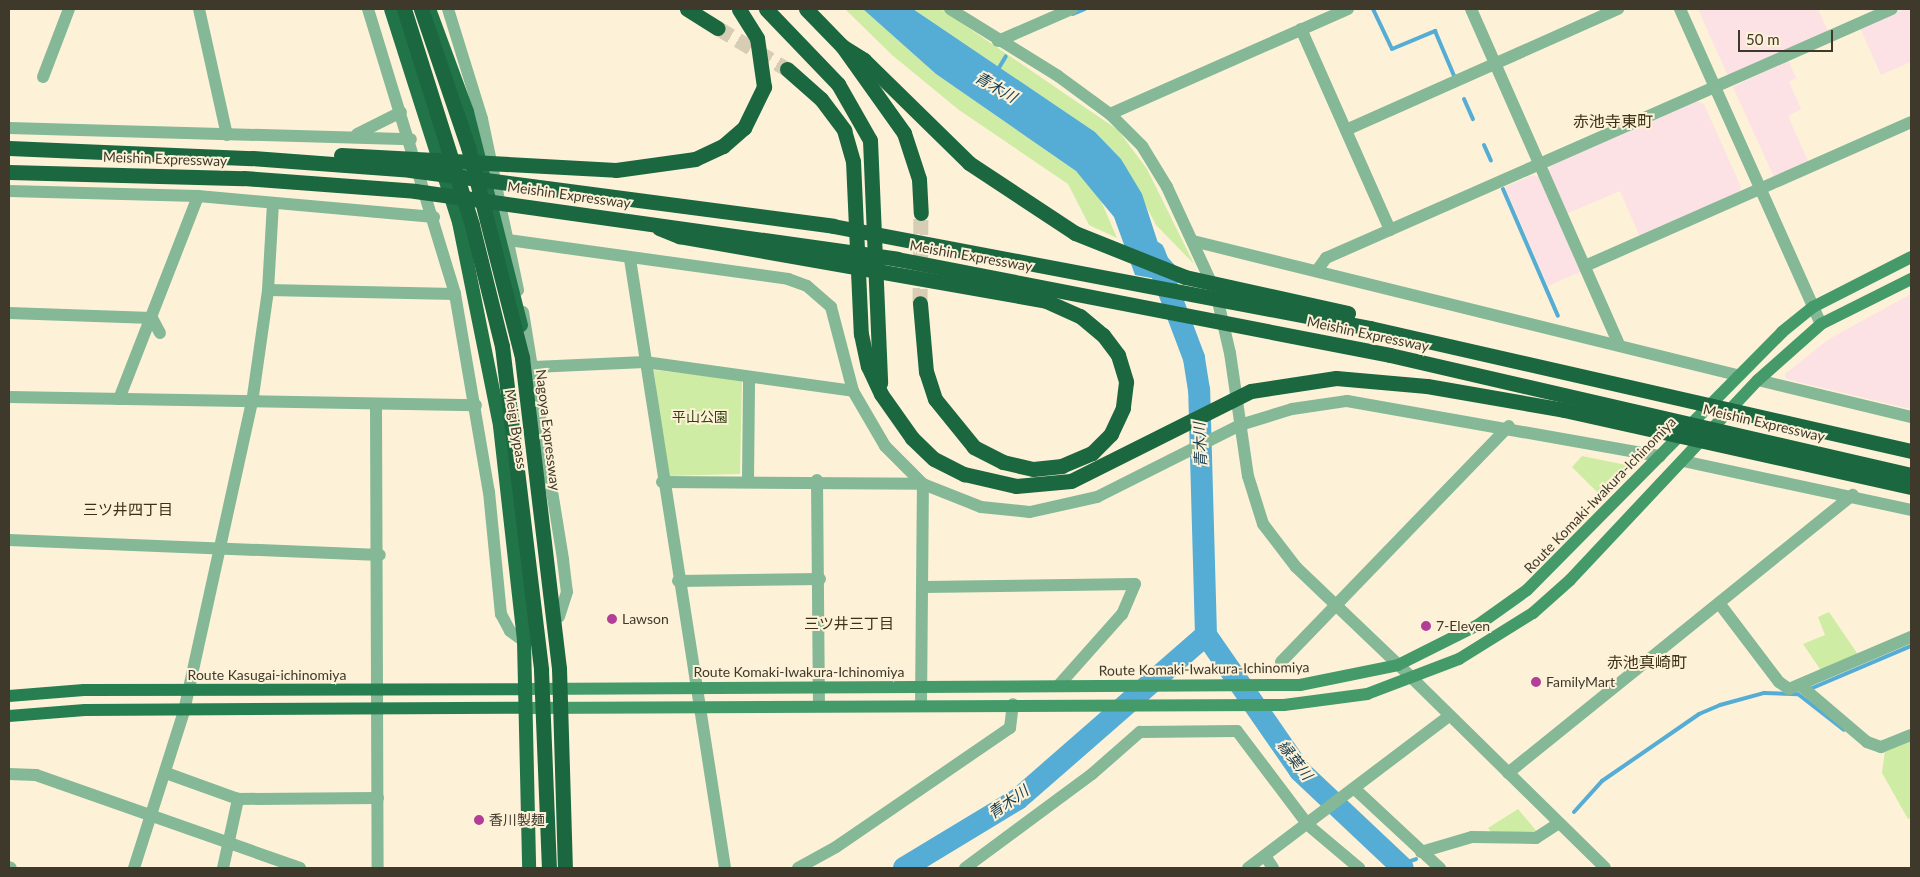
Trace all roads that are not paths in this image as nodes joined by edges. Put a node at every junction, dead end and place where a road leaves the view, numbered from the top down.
1 (69, 9) edge
2 (199, 9) edge
3 (368, 9) edge
4 (391, 9) edge
5 (404, 9) edge
6 (420, 9) edge
7 (429, 9) edge
8 (448, 9) edge
9 (687, 9) edge
10 (766, 9) edge
11 (806, 9) edge
12 (950, 9) edge
13 (1348, 9) edge
14 (1471, 9) edge
15 (1618, 9) edge
16 (1680, 9) edge
17 (1892, 9) edge
18 (1065, 10) edge
19 (739, 11) edge
20 (718, 28) tunnel mouth
21 (1301, 30) junction
22 (998, 41) junction
23 (842, 46) junction
24 (1495, 64) junction
25 (787, 69) tunnel mouth
26 (43, 77) dead end
27 (1715, 88) junction
28 (401, 112) junction
29 (1110, 114) junction
30 (1911, 122) edge
31 (9, 128) edge
32 (1346, 130) junction
33 (227, 135) junction
34 (352, 136) junction
35 (411, 139) junction
36 (9, 148) edge
37 (252, 158) junction
38 (1540, 165) junction
39 (9, 172) edge
40 (1761, 189) junction
41 (9, 191) edge
42 (198, 196) junction
43 (272, 204) junction
44 (921, 212) tunnel mouth
45 (434, 217) junction
46 (1390, 230) junction
47 (508, 240) junction
48 (1193, 241) junction
49 (1911, 257) edge
50 (630, 259) junction
51 (896, 266) junction
52 (1584, 266) junction
53 (1318, 269) junction
54 (1911, 279) edge
55 (268, 290) junction
56 (1221, 291) junction
57 (455, 294) junction
58 (920, 303) tunnel mouth
59 (1813, 307) junction
60 (9, 313) edge
61 (152, 318) junction
62 (1821, 324) junction
63 (160, 333) dead end
64 (1618, 342) junction
65 (645, 362) junction
66 (534, 367) junction
67 (1737, 375) junction
68 (750, 376) junction
69 (1758, 380) junction
70 (853, 391) junction
71 (881, 394) junction
72 (9, 397) edge
73 (119, 399) junction
74 (252, 403) junction
75 (476, 405) junction
76 (376, 406) junction
77 (1751, 409) junction
78 (1911, 417) edge
79 (1240, 426) junction
80 (1509, 426) junction
81 (1911, 442) edge
82 (1911, 451) edge
83 (1660, 456) junction
84 (1683, 460) junction
85 (1911, 475) edge
86 (817, 480) junction
87 (748, 481) junction
88 (662, 482) junction
89 (923, 484) junction
90 (1911, 487) edge
91 (1853, 495) junction
92 (1911, 510) edge
93 (9, 540) edge
94 (218, 549) junction
95 (380, 555) junction
96 (820, 579) junction
97 (678, 581) junction
98 (924, 587) junction
99 (1719, 603) junction
100 (1336, 604) junction
101 (559, 617) junction
102 (1911, 637) edge
103 (524, 642) junction
104 (1281, 662) dead end
105 (1398, 665) junction
106 (1412, 679) junction
107 (1800, 685) junction
108 (819, 686) junction
109 (921, 686) junction
110 (1058, 686) junction
111 (696, 687) junction
112 (525, 689) junction
113 (188, 690) junction
114 (380, 690) junction
115 (564, 690) junction
116 (9, 696) edge
117 (1013, 704) junction
118 (922, 705) junction
119 (819, 706) junction
120 (701, 707) junction
121 (525, 708) junction
122 (566, 708) junction
123 (381, 710) junction
124 (184, 711) junction
125 (9, 716) edge
126 (1449, 716) junction
127 (1911, 735) edge
128 (166, 772) junction
129 (1508, 773) junction
130 (9, 774) edge
131 (1353, 792) junction
132 (378, 798) junction
133 (238, 799) junction
134 (148, 816) junction
135 (1311, 822) junction
136 (1559, 823) junction
137 (228, 845) junction
138 (1422, 852) junction
139 (1265, 856) junction
140 (134, 868) edge
141 (223, 868) edge
142 (300, 868) edge
143 (378, 868) edge
144 (529, 868) edge
145 (549, 868) edge
146 (566, 868) edge
147 (725, 868) edge
148 (798, 868) edge
149 (964, 868) edge
150 (1248, 868) edge
151 (1273, 868) edge
152 (1359, 868) edge
153 (1440, 868) edge
154 (1605, 868) edge

1 - 26 street
2 - 33 street
3 - 28 street
4 - 103 highway, Meigi Bypass
5 - 145 highway
6 - 146 highway, Nagoya Expressway
7 - 101 highway, Meigi Bypass
8 - 47 street
9 - 20 highway
10 - 71 highway
11 - 23 highway
12 - 22 street
13 - 21 street
14 - 24 street
15 - 24 street
16 - 27 street
17 - 27 street
18 - 22 street
19 - 37 highway
21 - 29 street
21 - 32 street
22 - 29 street
23 - 44 highway
23 - 56 highway
24 - 32 street
24 - 38 street
25 - 71 highway
27 - 38 street
27 - 40 street
28 - 34 street
28 - 35 street
29 - 48 street
30 - 40 street
31 - 33 street
32 - 46 street
33 - 34 street
34 - 35 street
35 - 45 street
36 - 37 highway, Meishin Expressway
37 - 56 highway, Meishin Expressway
38 - 46 street
38 - 52 street
39 - 51 highway, Meishin Expressway
40 - 52 street
40 - 59 street
41 - 42 street
42 - 43 street
42 - 61 street
43 - 45 street
43 - 55 street
45 - 57 street
46 - 53 street
47 - 50 street
47 - 66 street
48 - 53 street
48 - 79 street
49 - 59 main road, Route Komaki-Iwakura-Ichinomiya
50 - 65 street
50 - 70 street
51 - 58 highway
51 - 85 highway, Meishin Expressway
52 - 64 street
53 - 64 street
54 - 62 main road
55 - 57 street
55 - 74 street
56 - 77 highway, Meishin Expressway
57 - 75 street
59 - 62 street
59 - 67 main road, Route Komaki-Iwakura-Ichinomiya
60 - 61 street
61 - 63 street
61 - 73 street
62 - 69 main road
64 - 67 street
65 - 66 street
65 - 68 street
65 - 88 street
66 - 101 street
67 - 83 main road, Route Komaki-Iwakura-Ichinomiya
68 - 70 street
68 - 87 street
69 - 78 street
69 - 84 main road
70 - 89 street
71 - 90 highway
72 - 73 street
73 - 74 street
74 - 76 street
74 - 94 street
75 - 76 street
75 - 103 street
76 - 95 street
77 - 81 highway
77 - 82 highway, Meishin Expressway
79 - 80 street
79 - 89 street
79 - 100 street
80 - 83 street
80 - 100 street
83 - 105 main road, Route Komaki-Iwakura-Ichinomiya
84 - 91 street
84 - 106 main road
86 - 87 street
86 - 89 street
86 - 96 street
87 - 88 street
88 - 97 street
89 - 98 street
91 - 92 street
91 - 99 street
93 - 94 street
94 - 95 street
94 - 113 street
95 - 114 street
96 - 97 street
96 - 108 street
97 - 111 street
98 - 109 street
98 - 110 street
99 - 107 street
99 - 129 street
100 - 104 street
100 - 105 street
101 - 115 highway, Meigi Bypass
102 - 107 street
103 - 112 highway, Meigi Bypass
105 - 106 street
105 - 110 main road, Route Komaki-Iwakura-Ichinomiya
106 - 117 main road
106 - 126 street
107 - 127 street
108 - 109 main road, Route Komaki-Iwakura-Ichinomiya
108 - 111 main road, Route Komaki-Iwakura-Ichinomiya
108 - 119 street
109 - 110 main road, Route Komaki-Iwakura-Ichinomiya
109 - 118 street
111 - 115 main road, Route Komaki-Iwakura-Ichinomiya
111 - 120 street
112 - 114 main road, Route Kasugai-ichinomiya
112 - 115 main road, Route Komaki-Iwakura-Ichinomiya
112 - 121 highway, Meigi Bypass
113 - 114 main road, Route Kasugai-ichinomiya
113 - 116 main road, Route Kasugai-ichinomiya
113 - 124 street
114 - 123 street
115 - 122 highway, Meigi Bypass
117 - 118 main road
117 - 148 street
118 - 119 main road
119 - 120 main road
120 - 122 main road
120 - 147 street
121 - 122 main road
121 - 123 main road
121 - 144 highway, Meigi Bypass
122 - 146 highway, Meigi Bypass
123 - 124 main road
123 - 132 street
124 - 125 main road
124 - 128 street
126 - 129 street
126 - 131 street
128 - 133 street
128 - 134 street
129 - 136 street
130 - 134 street
131 - 135 street
131 - 138 street
132 - 133 street
132 - 143 street
133 - 137 street
134 - 137 street
134 - 140 street
135 - 139 street
135 - 149 street
135 - 152 street
136 - 138 street
136 - 154 street
137 - 141 street
137 - 142 street
138 - 153 street
139 - 150 street
139 - 151 street

